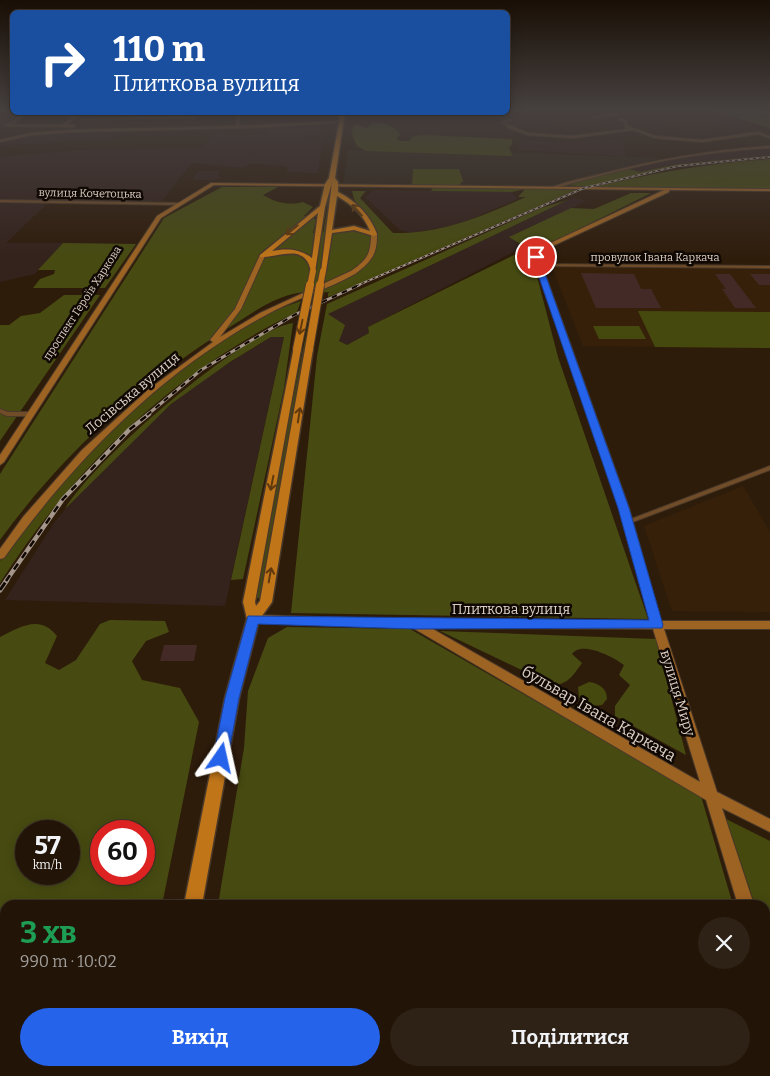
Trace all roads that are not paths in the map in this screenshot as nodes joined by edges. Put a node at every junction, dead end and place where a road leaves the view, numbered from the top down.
1 (335, 160) edge
2 (658, 160) edge
3 (332, 178) junction
4 (327, 186) junction
5 (555, 188) junction
6 (335, 189) junction
7 (672, 189) junction
8 (770, 190) edge
9 (0, 201) edge
10 (180, 204) junction
11 (323, 206) junction
12 (329, 232) junction
13 (374, 234) junction
14 (262, 256) junction
15 (540, 266) junction
16 (770, 267) edge
17 (313, 268) junction
18 (209, 346) junction
19 (0, 411) edge
20 (31, 414) junction
21 (0, 462) edge
22 (770, 468) edge
23 (628, 522) junction
24 (0, 556) edge
25 (253, 620) junction
26 (415, 624) junction
27 (657, 625) junction
28 (770, 625) edge
29 (710, 795) junction
30 (770, 826) edge
31 (194, 900) edge
32 (744, 900) edge

1 - 3 main road
2 - 5 street
3 - 4 main road
3 - 6 main road
4 - 6 street
4 - 10 street, проспект Героїв Харкова
4 - 11 main road
5 - 6 street
5 - 7 street
6 - 12 main road
13 -> 6 main road
7 - 8 street
7 - 15 street
9 - 10 street, вулиця Кочетоцька
10 - 20 street, проспект Героїв Харкова
11 -> 14 main road
11 - 17 main road
12 - 13 main road
25 -> 12 main road, bridge
13 - 18 street
14 - 17 main road
14 - 18 street
15 - 16 street, провулок Івана Каркача
15 - 23 street, вулиця Миру
17 -> 25 main road, bridge
18 - 24 street, Лосівська вулиця
19 - 20 street
20 - 21 street, проспект Героїв Харкова
22 - 23 street
23 - 27 street, вулиця Миру
25 - 26 street, Плиткова вулиця
25 - 31 main road
26 - 27 street, Плиткова вулиця
26 - 29 street, бульвар Івана Каркача
27 - 28 street, Плиткова вулиця
27 - 29 street, вулиця Миру
29 - 30 street, бульвар Івана Каркача
29 - 32 street, вулиця Миру

